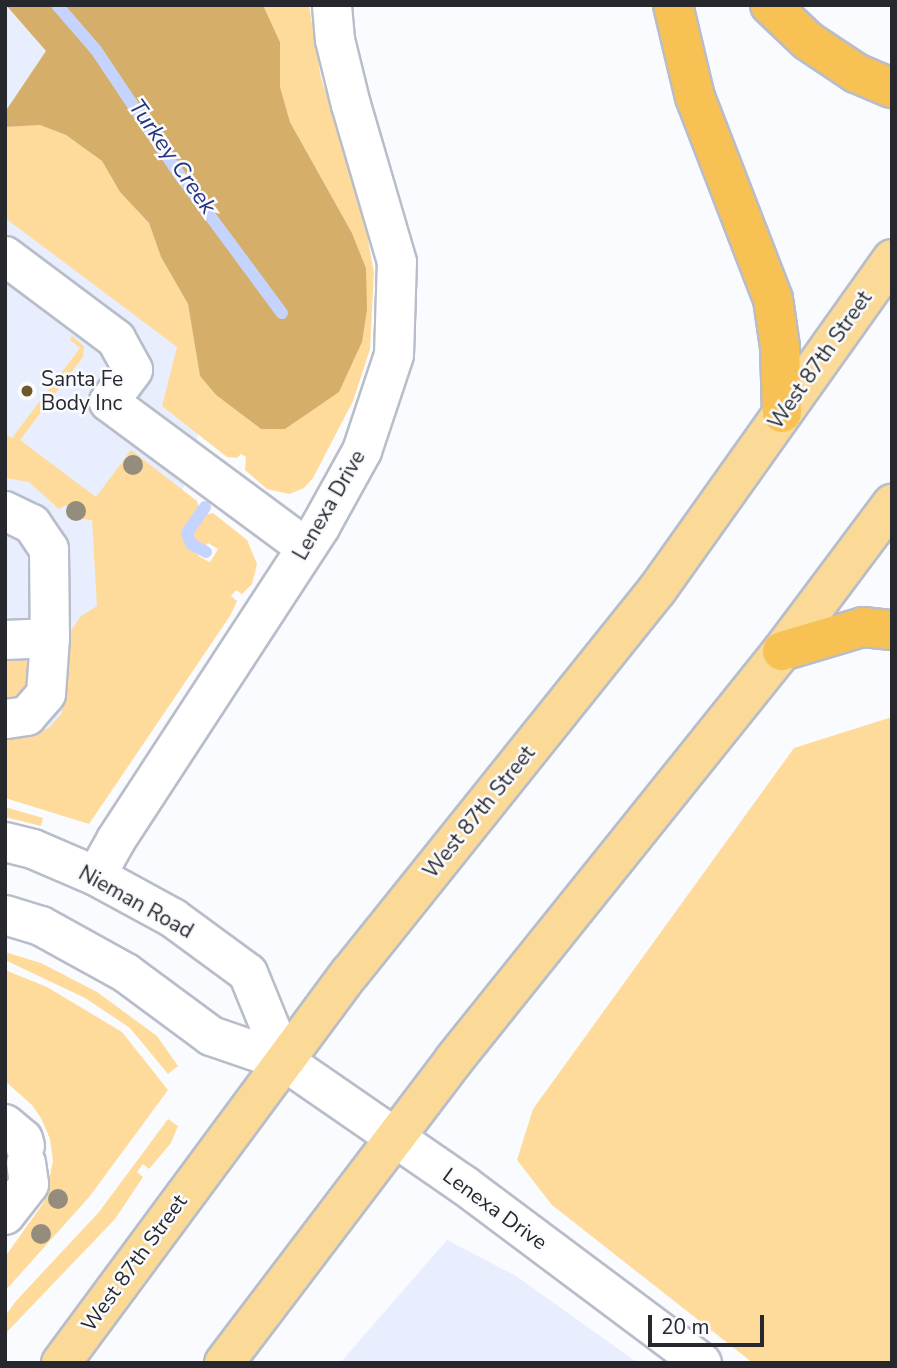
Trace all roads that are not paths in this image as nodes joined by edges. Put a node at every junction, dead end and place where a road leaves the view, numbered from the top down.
1 (332, 5) edge
2 (673, 5) edge
3 (770, 5) edge
4 (892, 88) edge
5 (5, 257) edge
6 (892, 259) edge
7 (782, 413) junction
8 (892, 504) edge
9 (5, 511) edge
10 (306, 548) junction
11 (892, 630) edge
12 (50, 638) junction
13 (5, 640) edge
14 (782, 651) junction
15 (5, 719) edge
16 (5, 842) edge
17 (96, 876) junction
18 (5, 915) edge
19 (284, 1061) junction
20 (394, 1139) junction
21 (19, 1144) edge
22 (5, 1215) edge
23 (61, 1363) edge
24 (224, 1363) edge
25 (702, 1363) edge

1 - 10 street, Lenexa Drive
2 - 7 highway
3 - 4 highway
5 - 10 street
6 - 7 main road, West 87th Street
7 - 19 main road, West 87th Street
8 - 14 main road
9 - 12 street
10 - 17 street, Lenexa Drive
11 - 14 highway
12 - 13 street
12 - 15 street
14 - 20 main road
16 - 17 street, Nieman Road
17 - 19 street, Nieman Road
18 - 19 street, Lenexa Drive
19 - 20 street, Lenexa Drive
19 - 23 main road, West 87th Street
20 - 24 main road
20 - 25 street, Lenexa Drive
21 - 22 street

